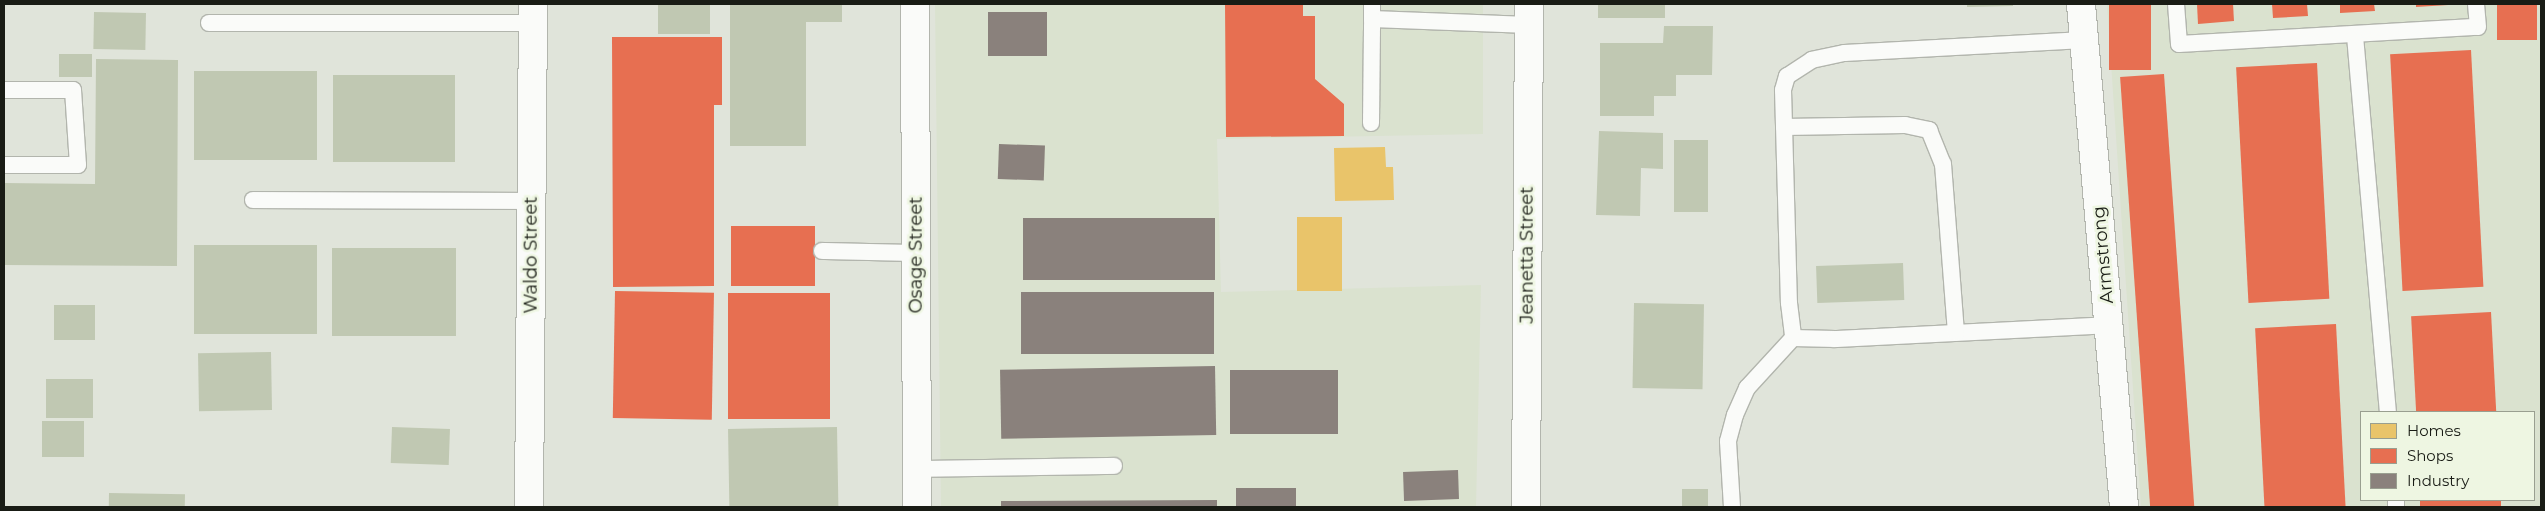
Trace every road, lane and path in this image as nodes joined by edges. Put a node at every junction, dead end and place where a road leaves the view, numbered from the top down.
1 (915, 4) edge
2 (2081, 4) edge
3 (2176, 4) edge
4 (2476, 4) edge
5 (1372, 12) edge
6 (532, 13) edge
7 (1529, 14) edge
8 (209, 23) dead end
9 (2356, 36) junction
10 (2084, 40) junction
11 (4, 90) edge
12 (1371, 123) dead end
13 (1784, 128) junction
14 (4, 166) edge
15 (253, 200) dead end
16 (531, 201) junction
17 (822, 251) dead end
18 (916, 253) junction
19 (2109, 325) junction
20 (1956, 333) junction
21 (1793, 338) junction
22 (2388, 411) edge
23 (1114, 466) dead end
24 (917, 469) junction
25 (529, 507) edge
26 (917, 507) edge
27 (1526, 507) edge
28 (1732, 507) edge
29 (2124, 507) edge

1 - 18 street, Osage Street
2 - 10 street, Armstrong
3 - 9 lane
4 - 9 lane
5 - 7 lane
5 - 12 lane
6 - 8 lane
6 - 16 street, Waldo Street
7 - 27 street, Jeanetta Street
9 - 22 lane
10 - 13 lane
10 - 19 street, Armstrong
11 - 14 lane
13 - 20 lane
13 - 21 lane
15 - 16 lane
16 - 25 street, Waldo Street
17 - 18 lane
18 - 24 street, Osage Street
19 - 20 lane
19 - 29 street, Armstrong
20 - 21 lane
21 - 28 lane
23 - 24 lane
24 - 26 street, Osage Street

